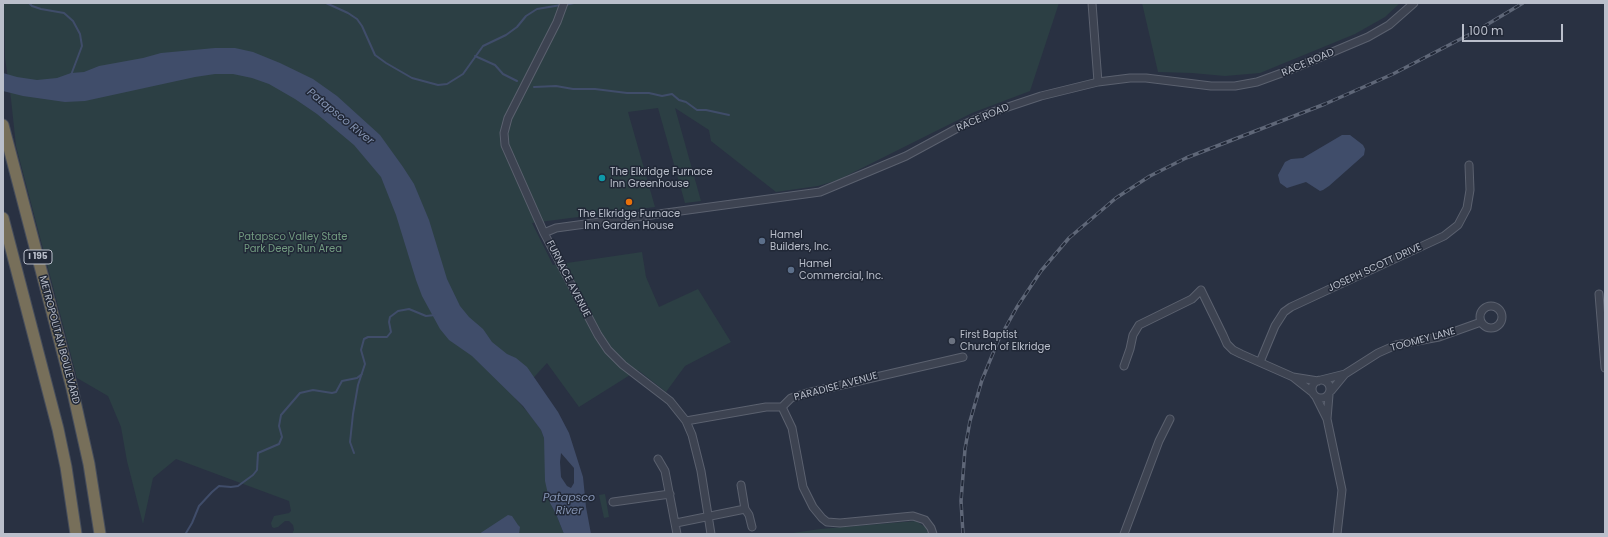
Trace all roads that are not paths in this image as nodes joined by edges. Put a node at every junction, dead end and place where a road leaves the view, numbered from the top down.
1 (564, 3) edge
2 (1092, 3) edge
3 (1414, 3) edge
4 (1098, 82) junction
5 (3, 125) edge
6 (1469, 165) dead end
7 (3, 218) edge
8 (544, 233) junction
9 (1599, 294) dead end
10 (1481, 322) dead end
11 (963, 357) dead end
12 (1260, 362) junction
13 (1124, 366) dead end
14 (1605, 368) edge
15 (1345, 374) junction
16 (1293, 377) junction
17 (1319, 380) junction
18 (1330, 393) junction
19 (1314, 394) junction
20 (782, 407) junction
21 (1170, 419) dead end
22 (1327, 419) junction
23 (686, 421) junction
24 (658, 459) dead end
25 (741, 485) dead end
26 (670, 494) junction
27 (613, 502) dead end
28 (745, 509) junction
29 (708, 516) junction
30 (676, 523) junction
31 (752, 527) dead end
32 (76, 534) edge
33 (100, 534) edge
34 (677, 534) edge
35 (712, 534) edge
36 (933, 534) edge
37 (1124, 534) edge
38 (1337, 534) edge

1 - 8 street, FURNACE AVENUE
2 - 4 street
3 - 4 street, RACE ROAD
4 - 8 street, RACE ROAD
5 - 33 highway, METROPOLITAN BOULEVARD / I 195
6 - 12 street, JOSEPH SCOTT DRIVE
7 - 32 highway, I 195
8 - 23 street, FURNACE AVENUE
9 - 14 street
10 - 15 street, TOOMEY LANE
11 - 20 street, PARADISE AVENUE
12 - 13 street
12 - 16 street
15 - 17 street, TOOMEY LANE
15 - 18 street, TOOMEY LANE
16 - 17 street
16 - 19 street
17 - 18 street
17 - 19 street
18 - 19 street
18 - 22 street
19 - 22 street
20 - 23 street, PARADISE AVENUE
20 - 36 street
21 - 37 street
22 - 38 street
23 - 29 street, FURNACE AVENUE
24 - 26 street
25 - 28 street
26 - 27 street
26 - 30 street
28 - 29 street
28 - 31 street
29 - 30 street
29 - 35 street, FURNACE AVENUE
30 - 34 street

